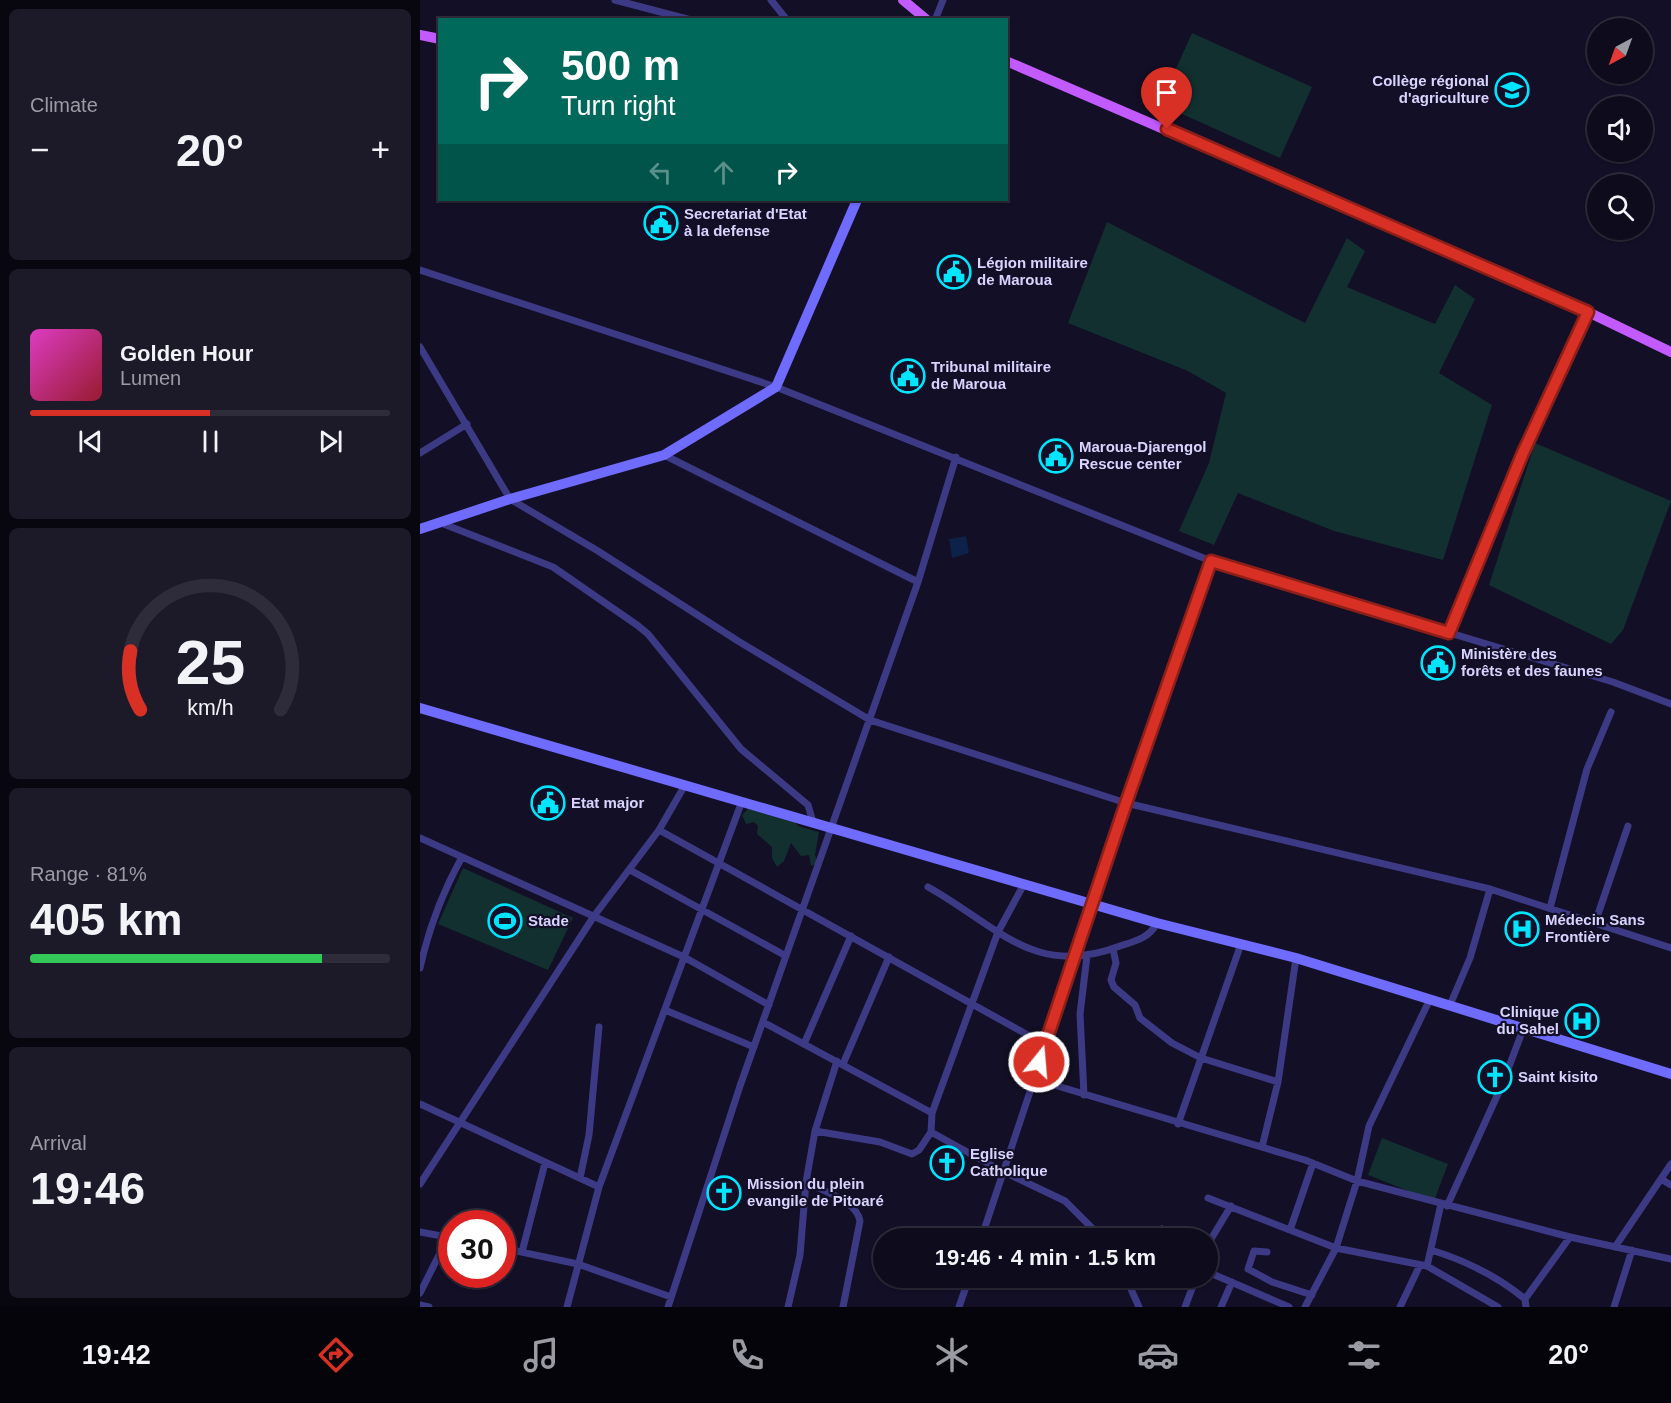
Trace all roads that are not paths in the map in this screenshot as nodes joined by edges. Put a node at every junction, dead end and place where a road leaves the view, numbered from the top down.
1 (615, 0) edge
2 (771, 0) edge
3 (903, 0) edge
4 (943, 0) edge
5 (683, 18) edge
6 (785, 18) edge
7 (925, 18) edge
8 (936, 18) edge
9 (420, 35) edge
10 (438, 39) edge
11 (1008, 63) edge
12 (857, 201) edge
13 (420, 270) edge
14 (1588, 312) junction
15 (420, 347) edge
16 (1671, 352) edge
17 (776, 387) junction
18 (466, 424) junction
19 (420, 453) edge
20 (664, 455) junction
21 (956, 458) junction
22 (510, 499) junction
23 (441, 522) junction
24 (420, 529) edge
25 (1211, 561) junction
26 (918, 582) junction
27 (1449, 633) junction
28 (1671, 704) edge
29 (420, 708) edge
30 (1611, 712) dead end
31 (870, 720) junction
32 (685, 785) junction
33 (742, 801) junction
34 (1126, 803) junction
35 (813, 822) junction
36 (1628, 826) dead end
37 (830, 827) junction
38 (660, 830) junction
39 (420, 838) edge
40 (462, 857) junction
41 (718, 864) junction
42 (630, 870) junction
43 (1024, 885) junction
44 (928, 887) dead end
45 (1490, 889) junction
46 (1094, 904) junction
47 (1550, 908) junction
48 (702, 909) junction
49 (803, 909) junction
50 (594, 916) junction
51 (1157, 923) junction
52 (1594, 923) junction
53 (998, 932) junction
54 (851, 936) junction
55 (1241, 944) junction
56 (1671, 948) edge
57 (1113, 949) junction
58 (786, 956) junction
59 (1087, 956) junction
60 (684, 957) junction
61 (889, 957) junction
62 (1075, 958) junction
63 (1296, 958) junction
64 (420, 968) edge
65 (1430, 999) junction
66 (971, 1004) junction
67 (769, 1005) junction
68 (1450, 1005) junction
69 (665, 1010) junction
70 (763, 1022) junction
71 (599, 1027) dead end
72 (1524, 1027) junction
73 (804, 1044) junction
74 (1044, 1044) junction
75 (754, 1047) junction
76 (1201, 1058) junction
77 (840, 1063) junction
78 (1671, 1074) edge
79 (1034, 1080) junction
80 (1278, 1082) junction
81 (1084, 1095) junction
82 (420, 1104) edge
83 (932, 1113) junction
84 (460, 1121) junction
85 (1178, 1124) junction
86 (815, 1131) junction
87 (931, 1132) junction
88 (1262, 1146) junction
89 (545, 1163) junction
90 (1313, 1163) junction
91 (1671, 1164) edge
92 (1003, 1171) junction
93 (424, 1172) edge
94 (580, 1178) junction
95 (1661, 1179) junction
96 (1357, 1180) junction
97 (806, 1182) junction
98 (420, 1184) edge
99 (1671, 1185) edge
100 (599, 1187) junction
101 (1208, 1198) dead end
102 (1444, 1205) junction
103 (1231, 1206) junction
104 (985, 1228) edge
105 (1092, 1228) edge
106 (1218, 1228) edge
107 (1290, 1230) junction
108 (420, 1232) edge
109 (438, 1236) edge
110 (1570, 1237) junction
111 (1615, 1247) junction
112 (1336, 1248) junction
113 (1431, 1250) junction
114 (516, 1251) edge
115 (1632, 1251) junction
116 (522, 1252) junction
117 (1268, 1252) dead end
118 (1671, 1259) edge
119 (438, 1260) edge
120 (578, 1264) junction
121 (1423, 1266) junction
122 (1218, 1276) edge
123 (1232, 1282) junction
124 (966, 1288) edge
125 (1130, 1288) edge
126 (1192, 1288) edge
127 (420, 1293) edge
128 (1312, 1295) junction
129 (671, 1297) junction
130 (1526, 1303) edge
131 (420, 1305) edge
132 (429, 1307) edge
133 (567, 1307) edge
134 (668, 1307) edge
135 (788, 1307) edge
136 (843, 1307) edge
137 (959, 1307) edge
138 (1139, 1307) edge
139 (1185, 1307) edge
140 (1221, 1307) edge
141 (1289, 1307) edge
142 (1305, 1307) edge
143 (1400, 1307) edge
144 (1498, 1307) edge
145 (1614, 1307) edge

1 - 5 street
2 - 6 street
3 - 7 main road
4 - 8 street
9 - 10 main road
11 - 14 main road
12 - 17 street
13 - 17 street
14 - 16 main road
14 - 27 street
15 - 18 street
17 - 20 street
17 - 21 street
18 - 19 street
18 - 22 street
20 - 22 street
20 - 26 street
21 - 25 street
21 - 26 street
22 - 23 street
22 - 31 street
23 - 24 street
23 - 35 street
25 - 27 street
25 - 34 street
26 - 31 street
27 - 28 street
29 - 32 street
30 - 47 street
31 - 34 street
31 - 37 street
32 - 33 street
32 - 38 street
33 - 35 street
33 - 41 street
34 - 45 street
34 - 46 street
35 - 37 street
36 - 52 street
37 - 43 street
37 - 49 street
38 - 41 street
38 - 42 street
39 - 40 street
40 - 50 street
40 - 64 street
41 - 48 street
41 - 49 street
42 - 48 street
42 - 50 street
43 - 46 street
43 - 53 street
44 - 53 street
45 - 47 street
45 - 68 street
46 - 51 street
46 - 62 street
47 - 52 street
48 - 58 street
48 - 60 street
49 - 54 street
49 - 58 street
50 - 60 street
50 - 84 street
51 - 55 street
51 - 57 street
52 - 56 street
53 - 62 street
53 - 66 street
54 - 61 street
54 - 73 street
55 - 63 street
55 - 76 street
57 - 59 street
57 - 76 street
58 - 67 street
59 - 62 street
59 - 81 street
60 - 67 street
60 - 69 street
61 - 66 street
61 - 77 street
62 - 74 street
63 - 65 street
63 - 80 street
65 - 68 street
65 - 96 street
66 - 74 street
66 - 83 street
67 - 70 street
68 - 72 street
69 - 75 street
69 - 100 street
70 - 73 street
70 - 75 street
71 - 94 street
72 - 78 street
72 - 102 street
73 - 77 street
74 - 79 street
75 - 129 street
76 - 80 street
76 - 85 street
77 - 83 street
77 - 86 street
79 - 81 street
79 - 92 street
80 - 88 street
81 - 85 street
82 - 84 street
83 - 87 street
84 - 89 street
84 - 93 street
85 - 88 street
86 - 87 street
86 - 97 street
87 - 92 street
88 - 90 street
89 - 94 street
89 - 116 street
90 - 96 street
90 - 107 street
91 - 95 street
92 - 104 street
92 - 105 street
93 - 98 street
94 - 100 street
95 - 99 street
95 - 111 street
96 - 102 street
96 - 112 street
97 - 135 street
97 - 136 street
100 - 120 street
101 - 103 street
102 - 110 street
102 - 113 street
103 - 106 street
103 - 107 street
107 - 112 street
108 - 109 street
110 - 111 street
110 - 130 street
111 - 115 street
112 - 121 street
112 - 128 street
113 - 121 street
113 - 130 street
114 - 116 street
115 - 118 street
115 - 145 street
116 - 120 street
117 - 128 street
119 - 127 street
120 - 129 street
120 - 133 street
121 - 143 street
121 - 144 street
122 - 123 street
123 - 140 street
123 - 141 street
124 - 137 street
125 - 138 street
126 - 139 street
128 - 142 street
129 - 134 street
131 - 132 street

